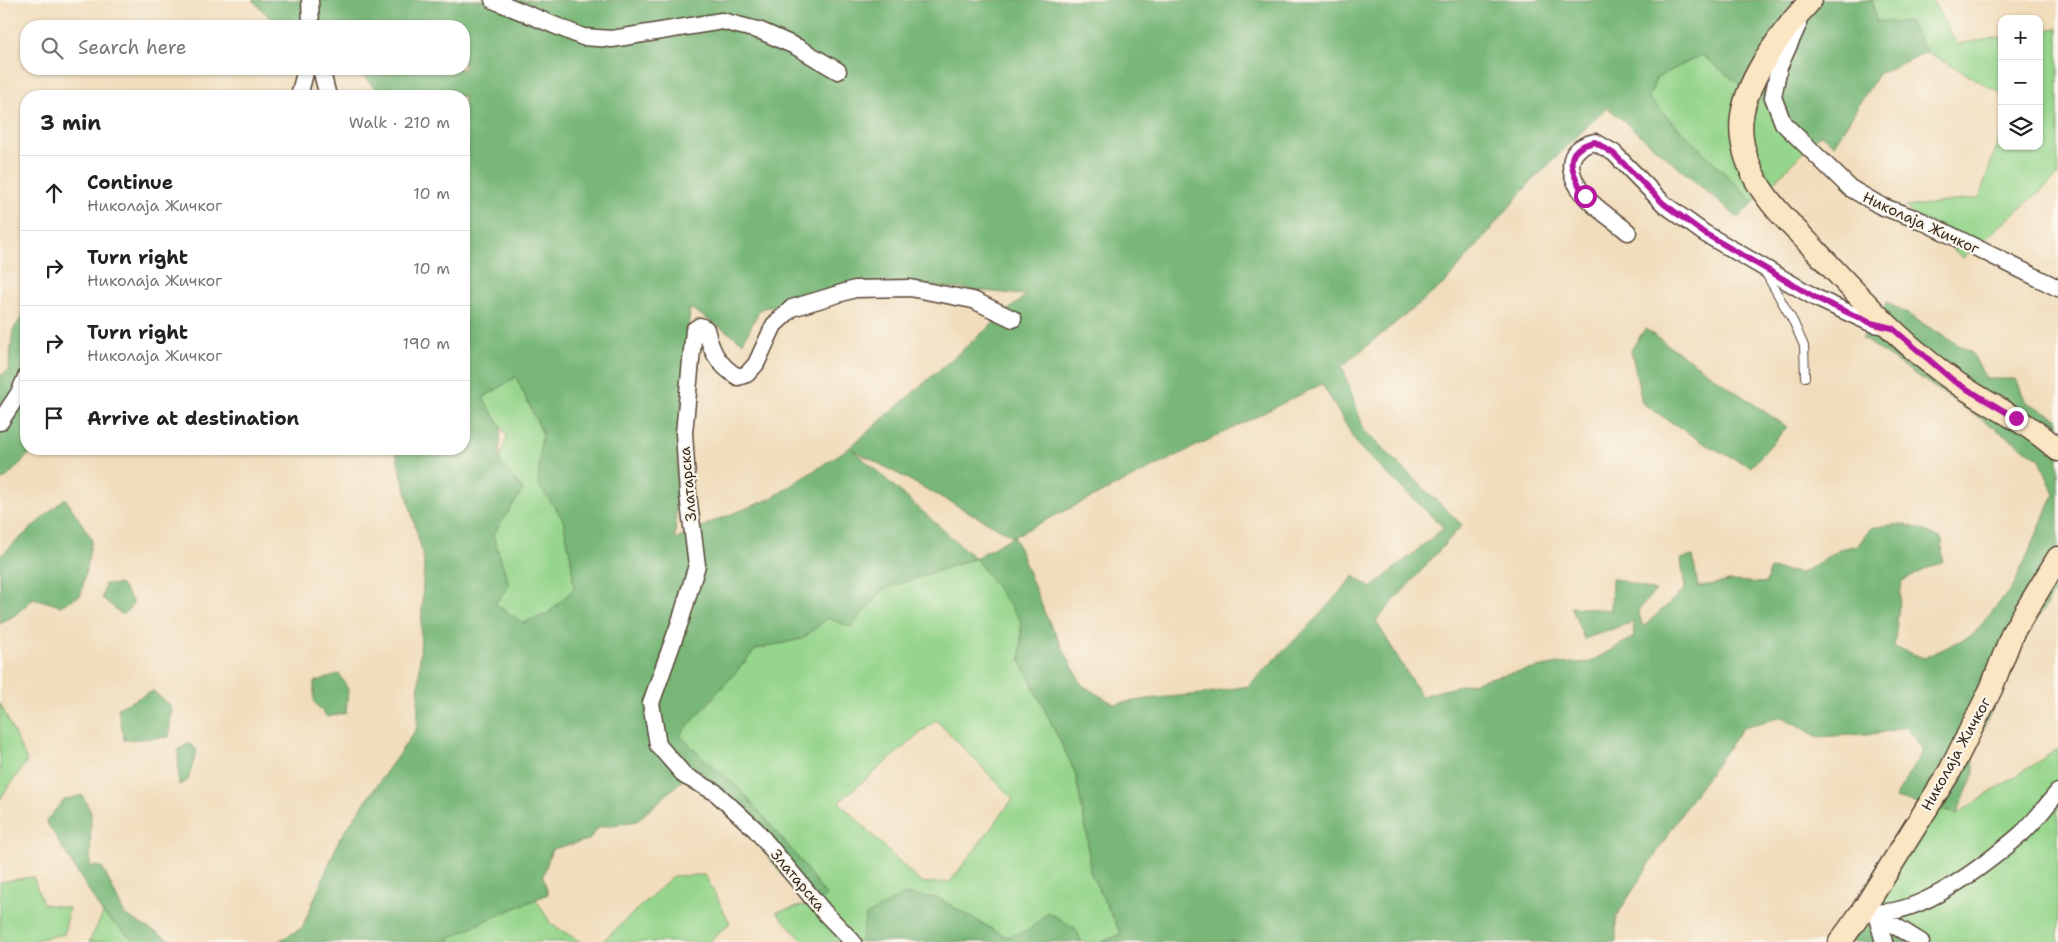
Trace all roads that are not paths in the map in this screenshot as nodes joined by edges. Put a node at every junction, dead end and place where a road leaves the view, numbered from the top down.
1 (310, 0) edge
2 (493, 0) edge
3 (1810, 1) edge
4 (311, 20) edge
5 (838, 71) dead end
6 (304, 75) edge
7 (323, 75) edge
8 (301, 90) edge
9 (326, 90) edge
10 (1628, 232) dead end
11 (1763, 268) junction
12 (2058, 288) edge
13 (1013, 319) dead end
14 (1892, 328) junction
15 (1805, 376) dead end
16 (20, 387) edge
17 (0, 422) edge
18 (2058, 450) edge
19 (2058, 558) edge
20 (2058, 792) edge
21 (1869, 912) junction
22 (853, 942) edge
23 (1840, 942) edge
24 (1884, 942) edge
25 (1921, 942) edge

1 - 4 street
2 - 5 street
3 - 12 street, Николаја Жичког
3 - 14 street, Николаја Жичког
6 - 8 street
7 - 9 street
10 - 11 street, Николаја Жичког
11 - 14 street, Николаја Жичког
11 - 15 lane, Николаја Жичког
13 - 22 street, Златарска
14 - 18 street, Николаја Жичког
16 - 17 street
19 - 21 street, Николаја Жичког
20 - 21 street
21 - 23 street, Николаја Жичког
21 - 24 street
21 - 25 street

